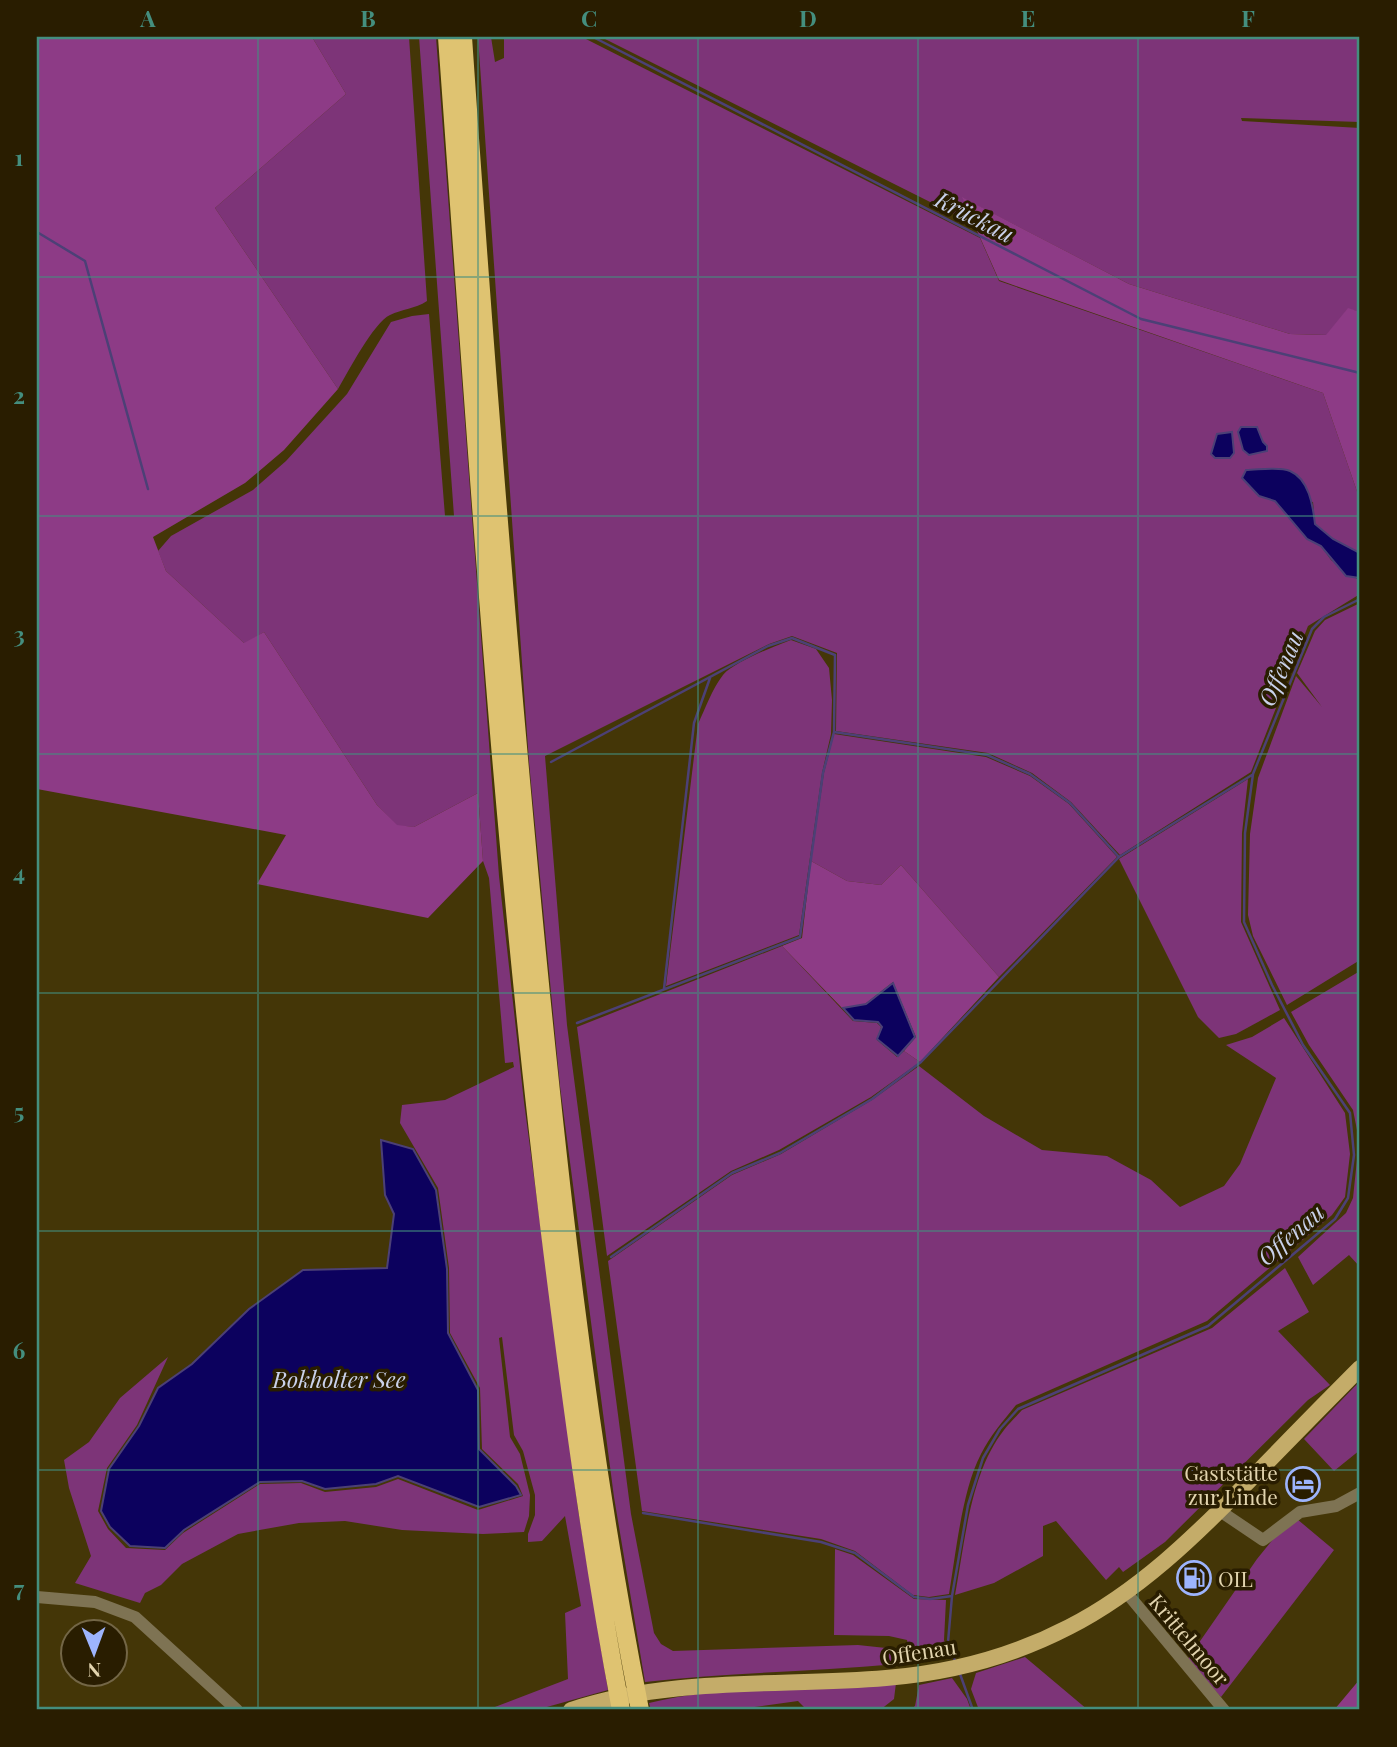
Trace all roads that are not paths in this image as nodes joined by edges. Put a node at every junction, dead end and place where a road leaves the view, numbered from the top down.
1 (455, 40) edge
2 (1360, 1368) edge
3 (1360, 1493) edge
4 (1220, 1510) junction
5 (1126, 1592) junction
6 (37, 1597) edge
7 (574, 1709) edge
8 (237, 1710) edge
9 (621, 1710) edge
10 (640, 1710) edge
11 (1224, 1710) edge

1 - 9 highway
1 - 10 highway
2 - 4 main road, Offenau
3 - 4 street
4 - 5 main road, Offenau
5 - 7 main road, Offenau
5 - 11 street, Krittelmoor
6 - 8 street

